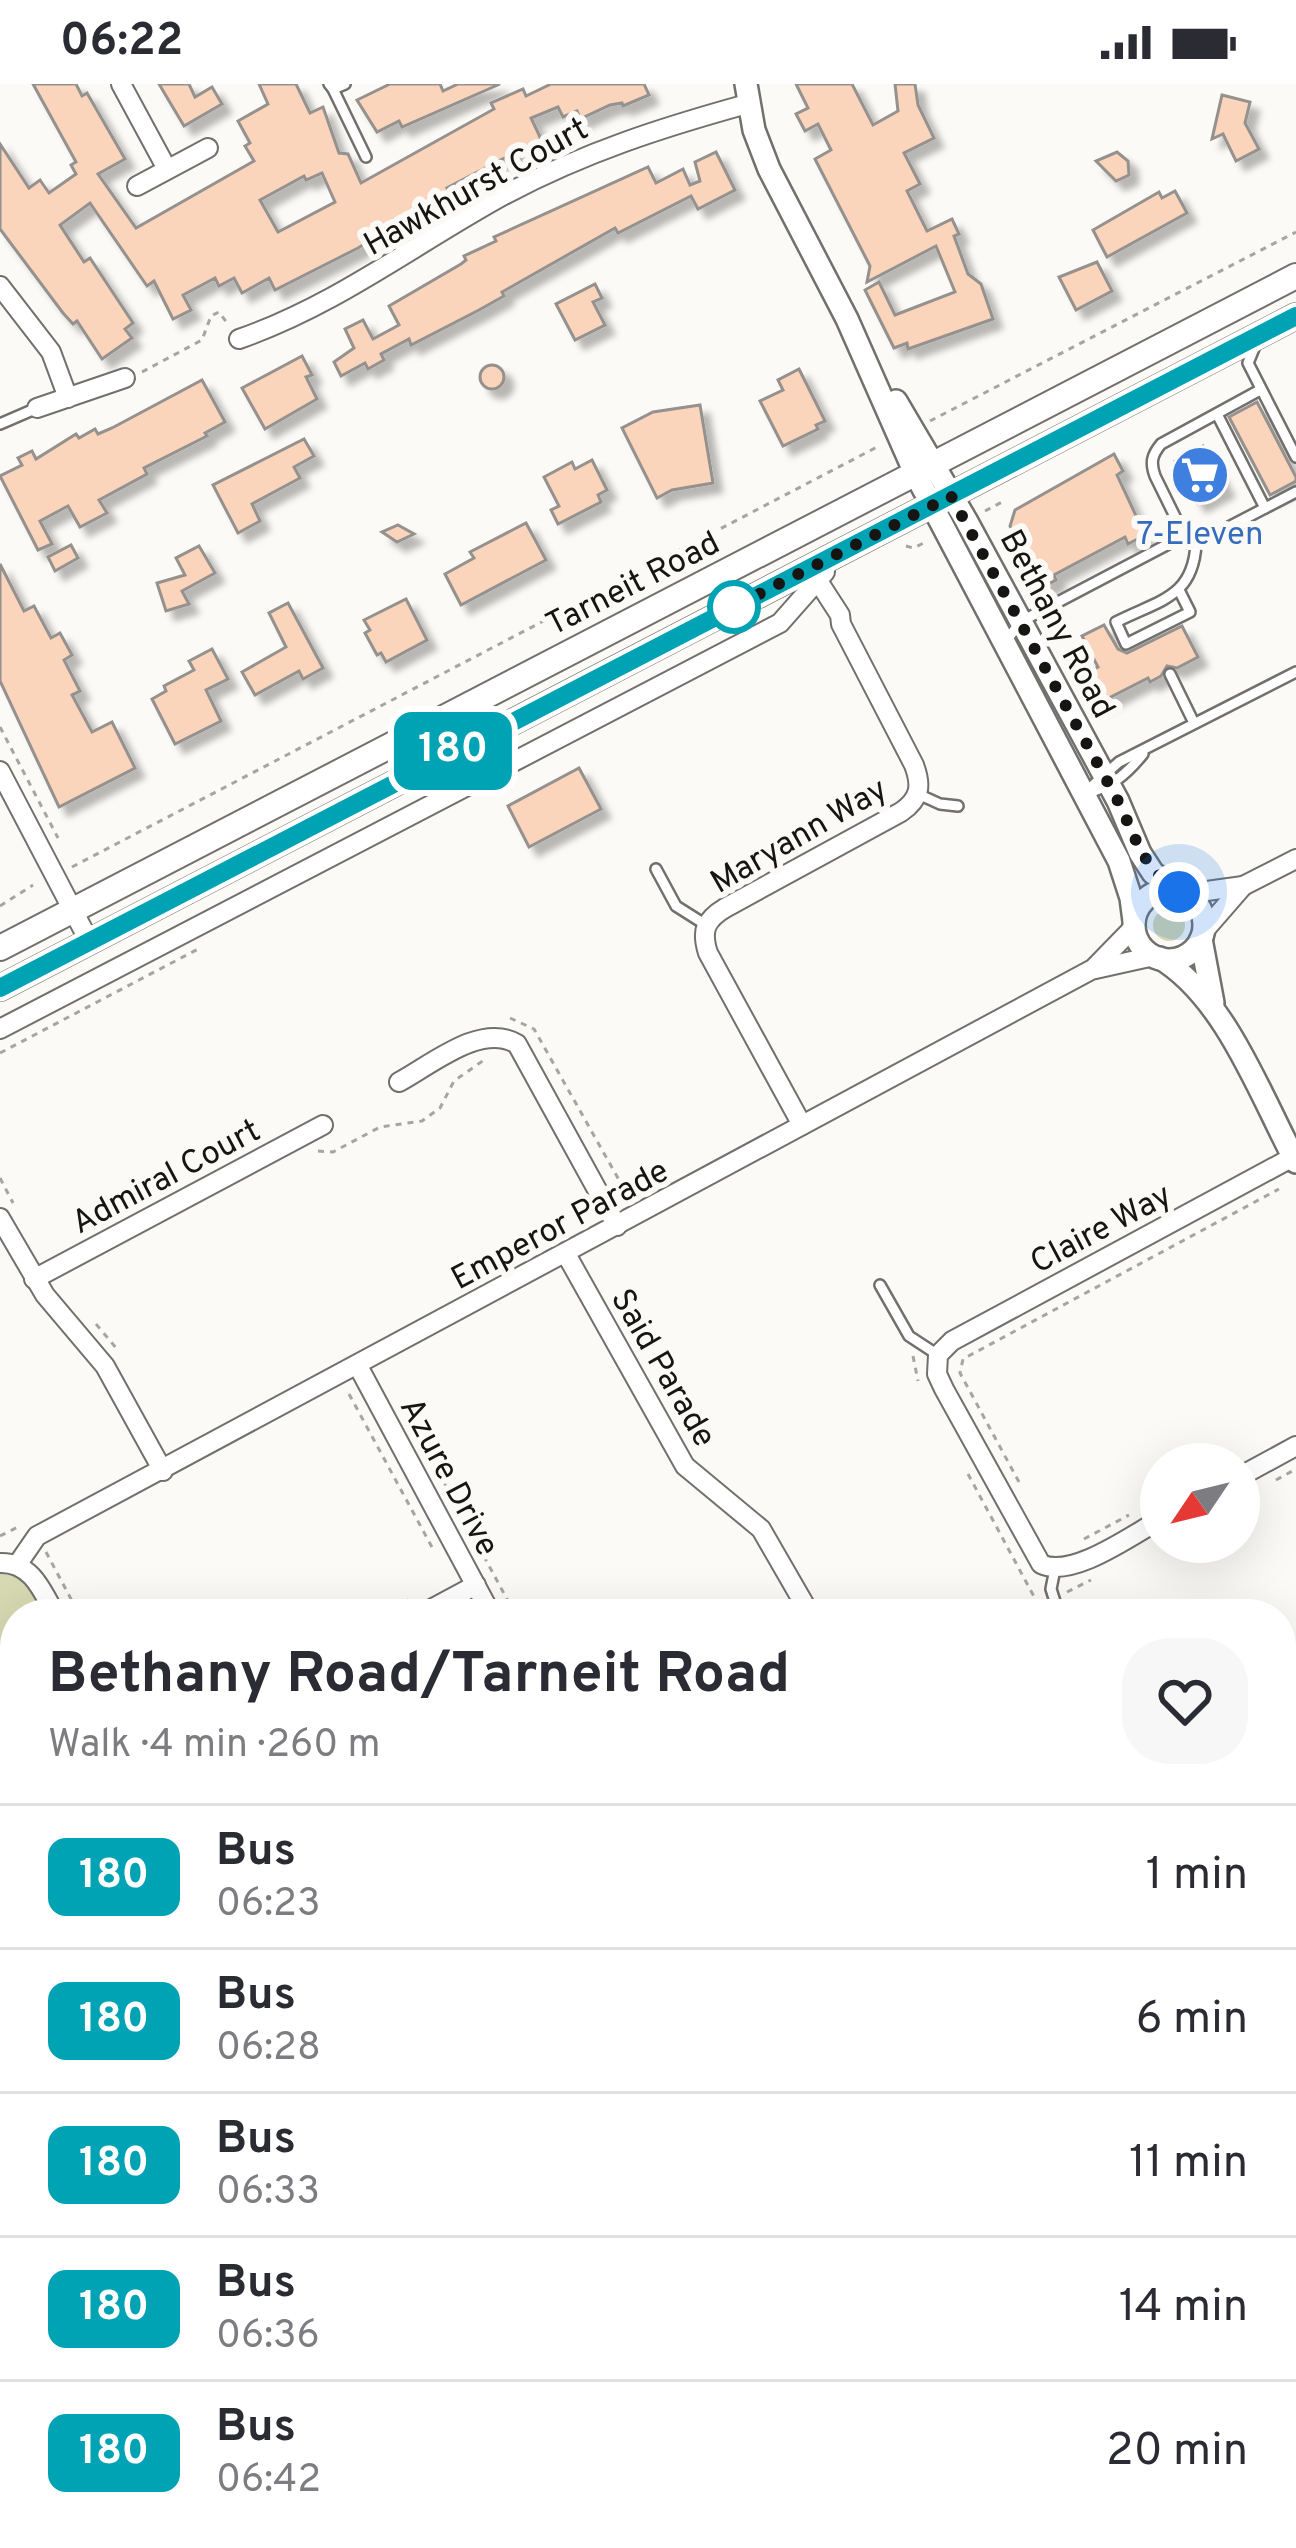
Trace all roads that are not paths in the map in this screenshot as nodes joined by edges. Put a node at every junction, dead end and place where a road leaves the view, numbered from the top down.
1 (121, 84) edge
2 (345, 84) edge
3 (331, 87) edge
4 (746, 94) edge
5 (208, 148) dead end
6 (365, 157) dead end
7 (167, 169) junction
8 (137, 185) dead end
9 (1296, 276) edge
10 (0, 286) edge
11 (1296, 316) edge
12 (1259, 335) junction
13 (239, 339) road end
14 (125, 378) road end
15 (1260, 390) junction
16 (68, 398) junction
17 (37, 408) joint
18 (1217, 414) junction
19 (0, 424) edge
20 (1296, 457) edge
21 (925, 467) junction
22 (1296, 492) edge
23 (942, 500) junction
24 (1265, 508) junction
25 (1192, 543) junction
26 (838, 554) junction
27 (818, 581) junction
28 (1179, 590) junction
29 (805, 597) junction
30 (1020, 622) junction
31 (841, 624) junction
32 (1005, 643) junction
33 (1296, 672) edge
34 (1170, 674) dead end
35 (1194, 723) junction
36 (478, 737) junction
37 (0, 771) edge
38 (1107, 781) junction
39 (471, 784) junction
40 (918, 794) junction
41 (1082, 794) junction
42 (958, 806) dead end
43 (242, 821) junction
44 (1296, 859) edge
45 (656, 869) dead end
46 (1243, 886) junction
47 (1182, 893) junction
48 (72, 910) junction
49 (1134, 924) junction
50 (706, 925) junction
51 (1202, 936) junction
52 (89, 941) junction
53 (0, 948) edge
54 (1157, 957) junction
55 (1091, 970) junction
56 (0, 988) edge
57 (1214, 1009) junction
58 (0, 1029) edge
59 (399, 1082) dead end
60 (323, 1125) dead end
61 (802, 1125) junction
62 (1294, 1159) edge
63 (0, 1218) edge
64 (617, 1226) junction
65 (566, 1254) junction
66 (34, 1280) junction
67 (880, 1285) dead end
68 (938, 1355) junction
69 (358, 1366) junction
70 (1296, 1446) edge
71 (1260, 1466) edge
72 (163, 1471) junction
73 (1140, 1530) edge
74 (16, 1566) edge
75 (1055, 1569) junction
76 (476, 1585) junction
77 (43, 1599) edge
78 (450, 1599) edge
79 (483, 1599) edge
80 (801, 1599) edge
81 (1054, 1599) edge

1 - 7 street
2 - 3 lane
3 - 6 lane
4 - 13 street, Hawkhurst Court
4 - 21 street, Bethany Road
5 - 7 street
7 - 8 street
9 - 21 main road, Tarneit Road
10 - 16 street
11 - 12 main road, Tarneit Road
12 - 15 lane
12 - 23 main road, Tarneit Road
14 - 16 street
15 - 18 lane
15 - 20 lane
16 - 17 street
17 - 19 lane
18 - 24 lane
18 - 25 lane
21 - 23 street, Bethany Road
21 - 43 main road, Tarneit Road
22 - 24 lane
23 - 26 main road, Tarneit Road
23 - 30 street, Bethany Road
23 - 32 street, Bethany Road
24 - 25 lane
25 - 28 lane
25 - 30 lane
26 - 27 street, Tarneit Road
26 - 36 main road, Tarneit Road
27 - 29 street, Tarneit Road
27 - 31 street, Maryann Way
28 - 28 lane
29 - 31 street, Maryann Way
29 - 39 street, Tarneit Road
30 - 32 lane
30 - 38 street, Bethany Road
31 - 40 street, Maryann Way
32 - 41 street, Bethany Road
33 - 35 lane
34 - 35 lane
35 - 38 lane
36 - 39 street
36 - 43 main road
36 - 52 main road, Tarneit Road
37 - 48 street
38 - 41 lane
38 - 47 street, Bethany Road
39 - 58 street, Tarneit Road
40 - 42 lane, Maryann Way
40 - 50 street, Maryann Way
41 - 49 street, Bethany Road
43 - 48 main road, Tarneit Road
44 - 46 street
45 - 50 lane, Maryann Way
46 - 47 street
46 - 51 street
47 - 49 street
47 - 51 street
48 - 52 street
48 - 53 main road, Tarneit Road
49 - 54 street
49 - 55 street, Emperor Parade
50 - 61 street, Maryann Way
51 - 54 street
51 - 57 street
52 - 56 main road, Tarneit Road
54 - 55 street, Emperor Parade
54 - 57 street
55 - 61 street, Emperor Parade
57 - 62 street
59 - 64 street
60 - 66 street, Admiral Court
61 - 64 street, Emperor Parade
62 - 68 street, Claire Way
63 - 66 street
64 - 65 street, Emperor Parade
65 - 69 street, Emperor Parade
65 - 80 street, Said Parade
66 - 72 street
67 - 68 lane
68 - 75 street
69 - 72 street, Emperor Parade
69 - 76 street, Azure Drive
70 - 71 street
72 - 74 street, Emperor Parade
73 - 75 street
74 - 77 street
75 - 81 lane
76 - 78 street
76 - 79 street, Azure Drive

